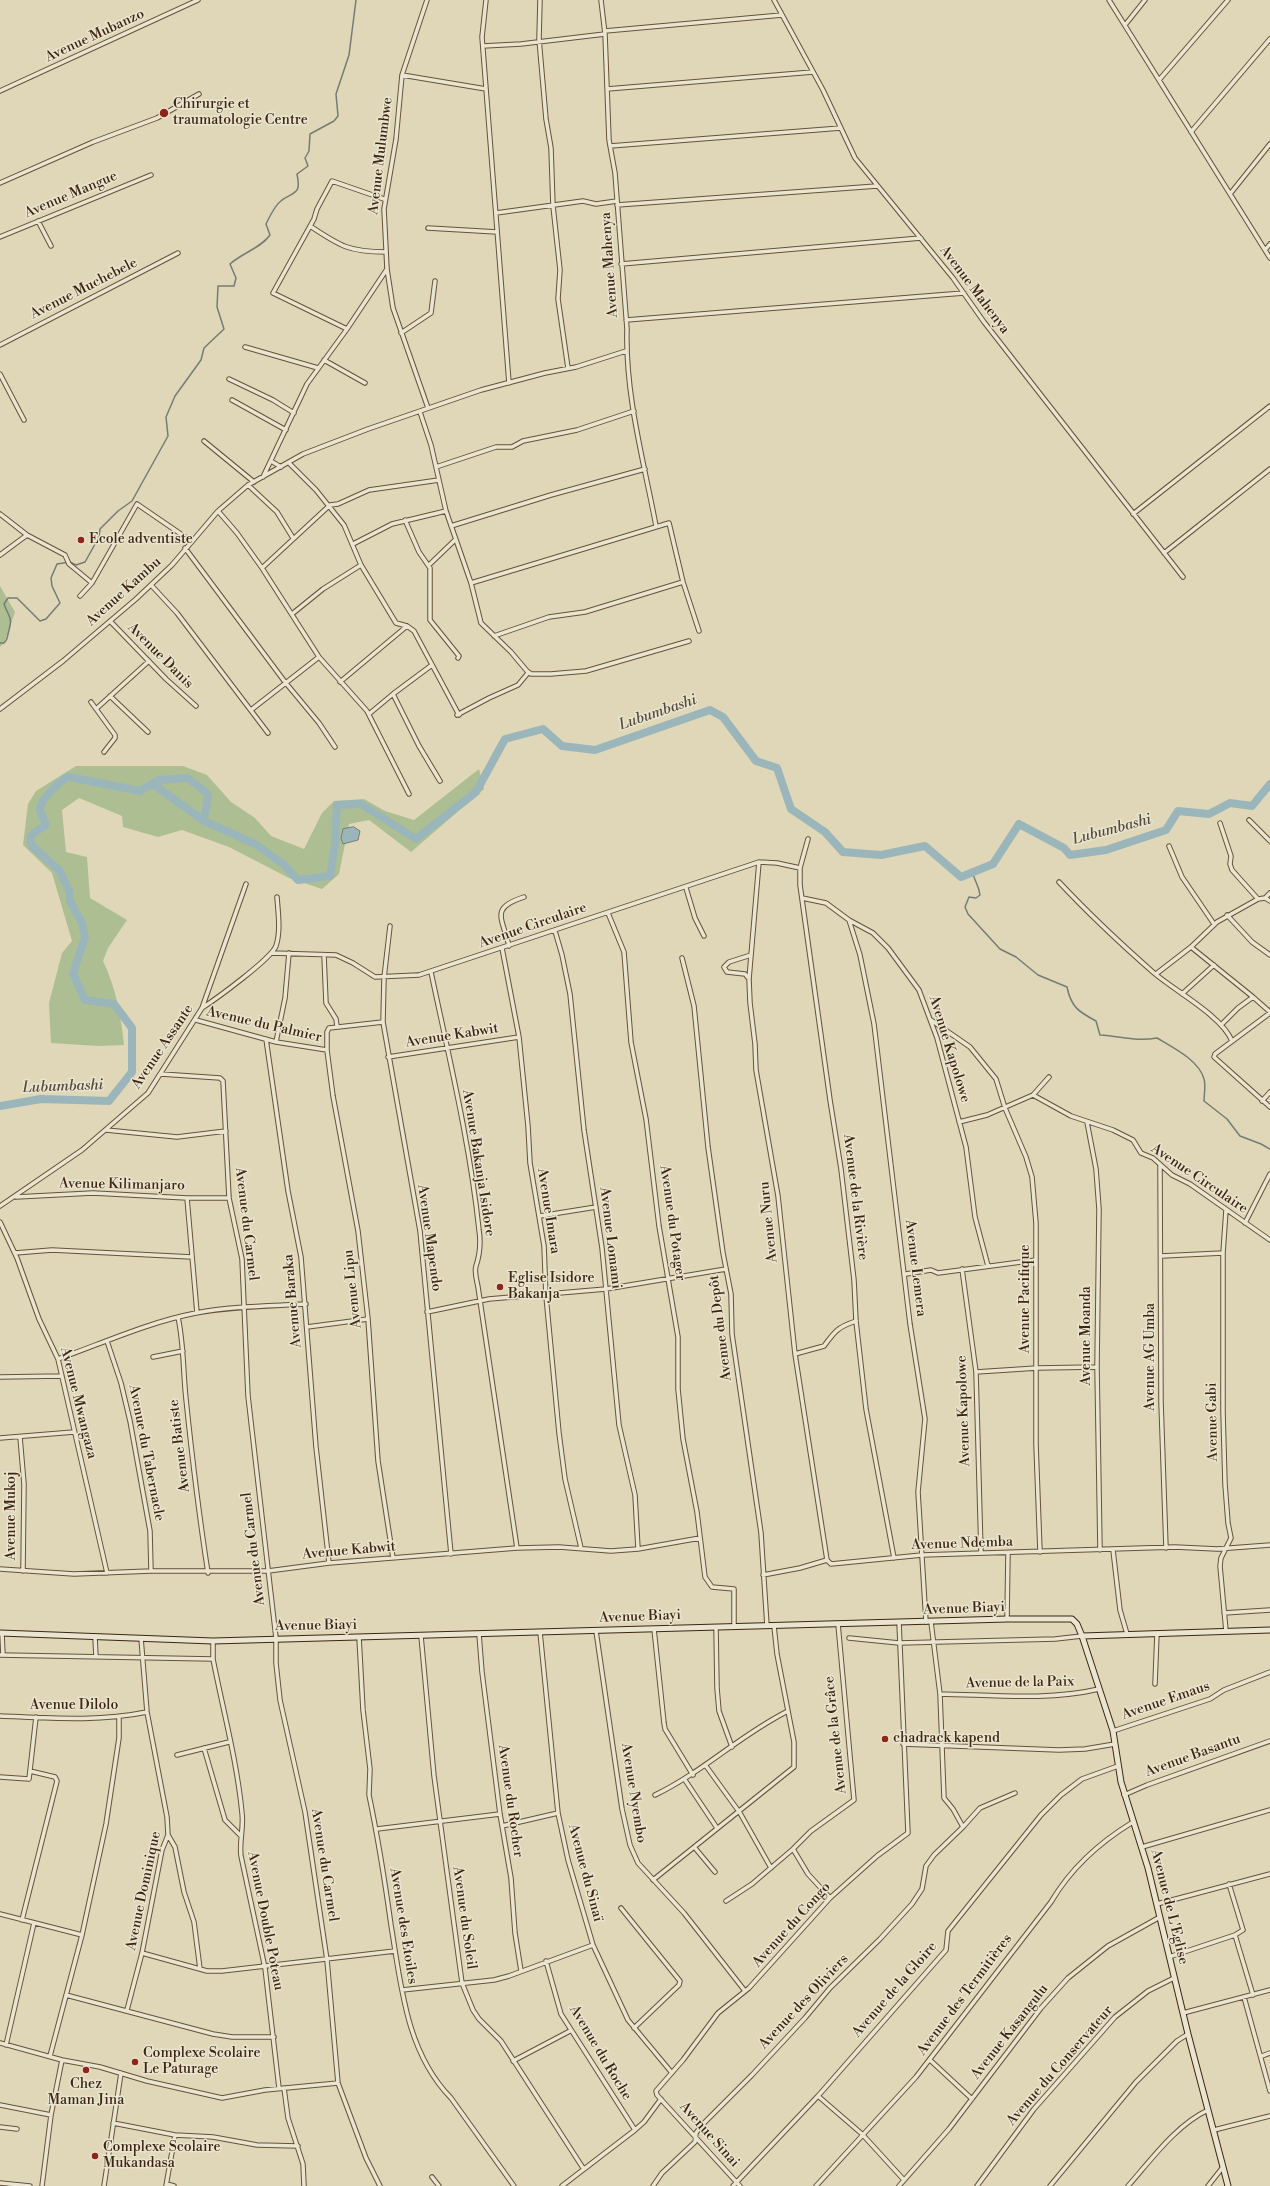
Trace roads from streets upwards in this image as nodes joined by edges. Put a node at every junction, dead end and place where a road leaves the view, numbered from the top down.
1 (198, 0) edge
2 (427, 0) edge
3 (486, 0) edge
4 (540, 0) edge
5 (601, 0) edge
6 (774, 0) edge
7 (1109, 0) edge
8 (1145, 0) edge
9 (1228, 0) edge
10 (782, 15) junction
11 (1125, 25) junction
12 (605, 32) junction
13 (1270, 39) edge
14 (539, 42) junction
15 (483, 46) junction
16 (813, 72) junction
17 (402, 75) junction
18 (1159, 80) junction
19 (486, 89) junction
20 (607, 89) junction
21 (0, 91) edge
22 (199, 94) dead end
23 (841, 128) junction
24 (1191, 132) junction
25 (1270, 144) edge
26 (610, 146) junction
27 (151, 175) dead end
28 (0, 184) edge
29 (878, 186) junction
30 (1230, 194) junction
31 (384, 199) junction
32 (617, 203) junction
33 (553, 206) junction
34 (496, 213) junction
35 (38, 221) junction
36 (310, 226) junction
37 (428, 228) dead end
38 (497, 232) junction
39 (0, 237) edge
40 (920, 238) junction
41 (1270, 244) edge
42 (51, 246) dead end
43 (1265, 250) junction
44 (386, 252) junction
45 (178, 253) dead end
46 (1270, 258) edge
47 (621, 264) junction
48 (387, 269) junction
49 (435, 282) dead end
50 (964, 293) junction
51 (626, 320) junction
52 (347, 329) junction
53 (401, 333) junction
54 (0, 345) edge
55 (245, 347) dead end
56 (626, 351) junction
57 (324, 360) junction
58 (318, 368) junction
59 (568, 368) junction
60 (0, 374) edge
61 (229, 379) dead end
62 (365, 383) dead end
63 (509, 383) junction
64 (232, 400) dead end
65 (1270, 406) edge
66 (428, 408) junction
67 (634, 411) junction
68 (420, 412) junction
69 (294, 413) junction
70 (24, 420) dead end
71 (286, 430) junction
72 (204, 441) dead end
73 (271, 460) junction
74 (289, 463) junction
75 (281, 467) junction
76 (436, 467) junction
77 (645, 469) junction
78 (1270, 469) edge
79 (263, 477) junction
80 (438, 480) junction
81 (254, 482) junction
82 (248, 485) junction
83 (330, 505) junction
84 (218, 511) junction
85 (446, 511) junction
86 (0, 514) edge
87 (1133, 514) junction
88 (405, 520) junction
89 (451, 526) junction
90 (656, 526) junction
91 (27, 535) junction
92 (293, 538) junction
93 (455, 540) junction
94 (191, 541) junction
95 (353, 544) junction
96 (185, 548) junction
97 (1164, 553) junction
98 (0, 555) edge
99 (361, 565) junction
100 (429, 565) junction
101 (262, 568) junction
102 (1183, 577) dead end
103 (683, 582) junction
104 (92, 583) junction
105 (471, 583) junction
106 (151, 585) junction
107 (80, 596) dead end
108 (292, 614) junction
109 (110, 621) junction
110 (407, 626) junction
111 (699, 631) dead end
112 (494, 636) junction
113 (689, 641) dead end
114 (320, 657) junction
115 (458, 658) dead end
116 (149, 661) junction
117 (432, 665) junction
118 (528, 673) junction
119 (285, 682) junction
120 (340, 682) junction
121 (392, 694) junction
122 (110, 696) junction
123 (91, 702) dead end
124 (196, 706) dead end
125 (0, 709) edge
126 (96, 709) junction
127 (251, 710) junction
128 (369, 714) junction
129 (148, 732) dead end
130 (268, 733) dead end
131 (335, 747) dead end
132 (104, 752) dead end
133 (440, 781) dead end
134 (409, 794) dead end
135 (1249, 820) dead end
136 (1220, 823) dead end
137 (808, 839) dead end
138 (1270, 841) edge
139 (1169, 846) dead end
140 (759, 862) junction
141 (800, 868) junction
142 (1059, 882) dead end
143 (246, 884) dead end
144 (686, 888) junction
145 (1270, 893) edge
146 (277, 897) dead end
147 (524, 897) dead end
148 (802, 898) junction
149 (1265, 898) junction
150 (1258, 899) junction
151 (1270, 901) edge
152 (608, 913) junction
153 (1227, 915) junction
154 (849, 920) junction
155 (1214, 924) junction
156 (390, 926) dead end
157 (555, 931) junction
158 (704, 936) dead end
159 (510, 946) junction
160 (1191, 947) junction
161 (502, 948) junction
162 (272, 953) junction
163 (288, 953) junction
164 (1270, 954) edge
165 (324, 955) junction
166 (751, 955) junction
167 (682, 958) dead end
168 (1214, 965) junction
169 (431, 972) junction
170 (1156, 974) junction
171 (384, 978) junction
172 (750, 979) junction
173 (1182, 994) junction
174 (1253, 997) junction
175 (202, 1008) junction
176 (1270, 1013) edge
177 (196, 1020) junction
178 (931, 1020) junction
179 (383, 1022) junction
180 (1221, 1025) junction
181 (337, 1026) junction
182 (519, 1037) junction
183 (266, 1039) junction
184 (1232, 1041) junction
185 (276, 1042) junction
186 (448, 1049) junction
187 (327, 1050) junction
188 (388, 1057) junction
189 (161, 1074) junction
190 (1049, 1077) dead end
191 (1270, 1092) edge
192 (1033, 1094) junction
193 (1262, 1101) junction
194 (1270, 1107) edge
195 (1005, 1108) junction
196 (959, 1122) junction
197 (1087, 1122) junction
198 (106, 1130) junction
199 (226, 1131) junction
200 (1160, 1165) junction
201 (1270, 1174) edge
202 (16, 1197) junction
203 (187, 1198) junction
204 (229, 1198) junction
205 (0, 1206) edge
206 (596, 1207) junction
207 (1226, 1210) junction
208 (540, 1216) junction
209 (0, 1222) edge
210 (1245, 1223) junction
211 (1270, 1240) edge
212 (15, 1253) junction
213 (1223, 1253) junction
214 (1161, 1256) junction
215 (192, 1257) junction
216 (1036, 1260) junction
217 (988, 1266) junction
218 (726, 1270) junction
219 (962, 1270) junction
220 (906, 1274) junction
221 (667, 1279) junction
222 (606, 1289) junction
223 (546, 1296) junction
224 (480, 1301) junction
225 (306, 1304) junction
226 (244, 1308) junction
227 (427, 1312) junction
228 (197, 1313) junction
229 (178, 1317) junction
230 (368, 1319) junction
231 (856, 1321) junction
232 (307, 1328) junction
233 (107, 1341) junction
234 (183, 1351) junction
235 (795, 1354) junction
236 (154, 1357) dead end
237 (58, 1359) junction
238 (1097, 1367) junction
239 (1037, 1368) junction
240 (976, 1372) junction
241 (62, 1376) junction
242 (0, 1377) edge
243 (74, 1432) junction
244 (20, 1437) junction
245 (0, 1438) edge
246 (700, 1538) junction
247 (1270, 1545) edge
248 (517, 1548) junction
249 (581, 1548) junction
250 (1166, 1548) junction
251 (638, 1549) junction
252 (1226, 1549) junction
253 (1100, 1550) junction
254 (1113, 1550) junction
255 (1040, 1552) junction
256 (981, 1553) junction
257 (1008, 1553) junction
258 (451, 1554) junction
259 (922, 1555) junction
260 (393, 1558) junction
261 (894, 1558) junction
262 (827, 1560) junction
263 (329, 1563) junction
264 (0, 1569) edge
265 (23, 1571) junction
266 (151, 1571) junction
267 (268, 1571) junction
268 (107, 1573) junction
269 (208, 1573) junction
270 (763, 1575) junction
271 (1270, 1610) edge
272 (1224, 1612) junction
273 (1007, 1619) junction
274 (898, 1622) junction
275 (929, 1622) junction
276 (838, 1624) junction
277 (767, 1626) junction
278 (774, 1626) junction
279 (716, 1627) junction
280 (734, 1627) junction
281 (654, 1629) junction
282 (1270, 1630) edge
283 (596, 1631) junction
284 (1226, 1631) junction
285 (540, 1632) junction
286 (1, 1633) edge
287 (1157, 1633) junction
288 (479, 1634) junction
289 (1127, 1634) junction
290 (421, 1636) junction
291 (1082, 1636) junction
292 (94, 1637) junction
293 (359, 1637) junction
294 (141, 1638) junction
295 (276, 1638) junction
296 (849, 1638) dead end
297 (213, 1641) junction
298 (934, 1641) junction
299 (899, 1643) junction
300 (1, 1655) edge
301 (96, 1658) junction
302 (141, 1658) junction
303 (212, 1659) junction
304 (1270, 1672) edge
305 (1155, 1684) dead end
306 (1099, 1690) junction
307 (940, 1694) junction
308 (147, 1712) junction
309 (788, 1712) junction
310 (0, 1716) edge
311 (36, 1717) junction
312 (119, 1718) junction
313 (1113, 1731) junction
314 (1270, 1741) edge
315 (229, 1742) junction
316 (903, 1744) junction
317 (1115, 1744) junction
318 (943, 1746) junction
319 (732, 1747) junction
320 (204, 1748) junction
321 (177, 1755) dead end
322 (706, 1766) junction
323 (1118, 1766) junction
324 (30, 1771) junction
325 (693, 1775) junction
326 (0, 1777) edge
327 (686, 1780) junction
328 (1015, 1793) dead end
329 (655, 1795) dead end
330 (1124, 1795) junction
331 (1270, 1810) edge
332 (739, 1811) junction
333 (558, 1813) junction
334 (500, 1814) junction
335 (440, 1822) junction
336 (1133, 1822) junction
337 (502, 1826) junction
338 (963, 1827) junction
339 (717, 1828) junction
340 (376, 1829) junction
341 (168, 1835) junction
342 (240, 1836) junction
343 (1142, 1847) junction
344 (695, 1848) junction
345 (793, 1849) junction
346 (771, 1868) junction
347 (715, 1872) dead end
348 (1270, 1874) edge
349 (653, 1880) junction
350 (1229, 1884) junction
351 (830, 1898) junction
352 (726, 1901) dead end
353 (1157, 1904) junction
354 (621, 1908) dead end
355 (0, 1914) edge
356 (1160, 1917) junction
357 (22, 1920) junction
358 (34, 1923) junction
359 (82, 1935) junction
360 (1235, 1935) junction
361 (594, 1945) junction
362 (395, 1951) junction
363 (142, 1953) junction
364 (1169, 1957) junction
365 (327, 1960) junction
366 (546, 1961) junction
367 (265, 1968) junction
368 (200, 1969) junction
369 (521, 1971) junction
370 (1174, 1978) junction
371 (462, 1983) junction
372 (402, 1990) junction
373 (1270, 1990) edge
374 (745, 1991) junction
375 (66, 1995) junction
376 (1253, 1995) junction
377 (1244, 1997) junction
378 (127, 2010) junction
379 (1182, 2013) junction
380 (634, 2028) junction
381 (570, 2031) junction
382 (1188, 2034) junction
383 (274, 2037) junction
384 (0, 2043) edge
385 (6, 2045) junction
386 (1270, 2053) edge
387 (50, 2056) junction
388 (1262, 2056) junction
389 (62, 2060) junction
390 (930, 2060) junction
391 (513, 2061) junction
392 (121, 2073) junction
393 (672, 2073) junction
394 (338, 2083) junction
395 (279, 2088) junction
396 (284, 2088) junction
397 (1270, 2091) edge
398 (818, 2096) junction
399 (661, 2099) junction
400 (972, 2099) junction
401 (0, 2105) edge
402 (1208, 2110) junction
403 (52, 2115) junction
404 (1270, 2116) edge
405 (113, 2123) junction
406 (0, 2127) edge
407 (17, 2129) dead end
408 (635, 2130) junction
409 (1214, 2130) junction
410 (175, 2134) junction
411 (862, 2134) junction
412 (696, 2137) junction
413 (298, 2146) junction
414 (1223, 2167) junction
415 (583, 2168) junction
416 (432, 2177) dead end
417 (904, 2180) junction
418 (0, 2182) edge
419 (736, 2182) junction
420 (166, 2185) edge
421 (30, 2186) edge
422 (42, 2186) edge
423 (104, 2186) edge
424 (174, 2186) edge
425 (304, 2186) edge
426 (380, 2186) edge
427 (439, 2186) edge
428 (514, 2186) edge
429 (562, 2186) edge
430 (653, 2186) edge
431 (733, 2186) edge
432 (740, 2186) edge
433 (816, 2186) edge
434 (899, 2186) edge
435 (977, 2186) edge
436 (1050, 2186) edge
437 (1128, 2186) edge
438 (1208, 2186) edge
439 (1228, 2186) edge

1 - 21 street, Avenue Mubanzo
2 - 17 street, Avenue Mulumbwe
3 - 15 street
4 - 14 street
5 - 12 street, Avenue Mahenya
6 - 10 street, Avenue Mahenya
7 - 11 street
8 - 11 street
9 - 18 street
10 - 12 street
10 - 16 street, Avenue Mahenya
11 - 18 street
12 - 14 street
12 - 20 street, Avenue Mahenya
13 - 24 street
14 - 15 street
14 - 33 street
15 - 19 street
16 - 20 street
16 - 23 street, Avenue Mahenya
17 - 19 street
17 - 31 street, Avenue Mulumbwe
18 - 24 street
19 - 34 street
20 - 26 street, Avenue Mahenya
22 - 28 street
23 - 26 street
23 - 29 street, Avenue Mahenya
24 - 30 street
25 - 30 street
26 - 32 street, Avenue Mahenya
27 - 35 street, Avenue Mangue
29 - 32 street
29 - 40 street, Avenue Mahenya
30 - 43 street
31 - 36 street
31 - 44 street, Avenue Mulumbwe
32 - 33 street
32 - 47 street, Avenue Mahenya
33 - 34 street
33 - 59 street
34 - 38 street
35 - 39 street, Avenue Mangue
35 - 42 street
36 - 44 street
36 - 52 street
37 - 38 street
38 - 63 street
40 - 47 street
40 - 50 street, Avenue Mahenya
41 - 43 street
43 - 46 street
44 - 48 street, Avenue Mulumbwe
45 - 54 street, Avenue Muchebele
47 - 51 street, Avenue Mahenya
48 - 52 street
48 - 53 street, Avenue Mulumbwe
49 - 53 street
50 - 51 street
50 - 87 street, Avenue Mahenya
51 - 56 street, Avenue Mahenya
52 - 57 street
53 - 66 street, Avenue Mulumbwe
55 - 58 street
56 - 59 street, Avenue Kambu
56 - 67 street, Avenue Mahenya
57 - 58 street
57 - 62 street
58 - 69 street
59 - 63 street, Avenue Kambu
60 - 70 street
61 - 69 street
63 - 66 street, Avenue Kambu
64 - 71 street
65 - 87 street
66 - 68 street, Avenue Kambu
67 - 76 street
67 - 77 street, Avenue Mahenya
68 - 74 street, Avenue Kambu
68 - 76 street
69 - 71 street
71 - 73 street
72 - 81 street
73 - 75 street
73 - 79 street
74 - 75 street, Avenue Kambu
74 - 83 street
75 - 79 street, Avenue Kambu
76 - 80 street
77 - 89 street
77 - 90 street, Avenue Mahenya
78 - 97 street
79 - 81 street, Avenue Kambu
80 - 83 street
80 - 85 street
81 - 82 street, Avenue Kambu
82 - 84 street, Avenue Kambu
82 - 92 street
83 - 92 street
83 - 95 street
84 - 94 street, Avenue Kambu
84 - 101 street
85 - 88 street
85 - 89 street
86 - 91 street
87 - 97 street, Avenue Mahenya
88 - 95 street
88 - 100 street
89 - 93 street
90 - 103 street
90 - 105 street
91 - 98 street
91 - 104 street
92 - 101 street
93 - 100 street
93 - 105 street
94 - 96 street, Avenue Kambu
94 - 104 street
95 - 99 street
96 - 106 street, Avenue Kambu
96 - 119 street
97 - 102 street, Avenue Mahenya
99 - 108 street
99 - 110 street
100 - 115 street
101 - 108 street
103 - 111 street
103 - 112 street
104 - 107 street
105 - 112 street
106 - 109 street, Avenue Kambu
106 - 127 street
108 - 114 street
109 - 116 street, Avenue Danis
109 - 125 street, Avenue Kambu
110 - 117 street
110 - 120 street
112 - 118 street
113 - 118 street
114 - 119 street
114 - 120 street
116 - 122 street
116 - 124 street, Avenue Danis
117 - 118 street
117 - 121 street
119 - 127 street
119 - 131 street
120 - 128 street
121 - 128 street
121 - 133 street
122 - 126 street
122 - 129 street
123 - 126 street
126 - 132 street
127 - 130 street
128 - 134 street
135 - 138 street
136 - 150 street
137 - 141 street, Avenue de la Rivière
139 - 155 street
140 - 141 street, Avenue Circulaire
140 - 144 street, Avenue Circulaire
140 - 166 street
141 - 148 street, Avenue de la Rivière
142 - 170 street
143 - 175 street, Avenue Assante
144 - 152 street, Avenue Circulaire
144 - 158 street
145 - 149 street
146 - 162 street
147 - 159 street
148 - 154 street, Avenue Kapolowe
148 - 231 street, Avenue de la Rivière
149 - 150 street
149 - 151 street
150 - 153 street
152 - 157 street, Avenue Circulaire
152 - 221 street, Avenue du Potager
153 - 155 street
153 - 164 street
154 - 178 street, Avenue Kapolowe
154 - 220 street, Avenue Lemera
155 - 160 street
156 - 171 street, Avenue Mapendo
157 - 159 street, Avenue Circulaire
157 - 206 street, Avenue Lomami
159 - 161 street, Avenue Circulaire
160 - 168 street
160 - 170 street
161 - 169 street, Avenue Circulaire
161 - 182 street, Avenue Imara
162 - 163 street, Avenue Circulaire
162 - 175 street
163 - 165 street, Avenue Circulaire
163 - 185 street
165 - 171 street, Avenue Circulaire
165 - 181 street
166 - 172 street, Avenue Nuru
166 - 172 street
167 - 218 street, Avenue du Depôt
168 - 173 street
168 - 174 street
169 - 171 street, Avenue Circulaire
169 - 186 street, Avenue Bakanja Isidore
170 - 173 street
171 - 179 street, Avenue Mapendo
172 - 235 street, Avenue Nuru
173 - 180 street
174 - 176 street
174 - 180 street
175 - 177 street, Avenue Assante
176 - 184 street
177 - 183 street, Avenue du Palmier
177 - 189 street, Avenue Assante
178 - 195 street, Avenue Pacifique
178 - 196 street, Avenue Kapolowe
179 - 181 street
179 - 188 street, Avenue Mapendo
180 - 184 street
181 - 187 street, Avenue Lipu
182 - 186 street, Avenue Kabwit
182 - 208 street, Avenue Imara
183 - 185 street, Avenue du Palmier
183 - 225 street, Avenue Baraka
184 - 193 street
185 - 187 street, Avenue du Palmier
186 - 188 street, Avenue Kabwit
186 - 224 street, Avenue Bakanja Isidore
187 - 230 street, Avenue Lipu
188 - 227 street, Avenue Mapendo
189 - 198 street, Avenue Assante
189 - 199 street, Avenue du Carmel
190 - 192 street
191 - 193 street
192 - 195 street
192 - 197 street, Avenue Circulaire
193 - 194 street
195 - 196 street
195 - 216 street, Avenue Pacifique
196 - 217 street, Avenue Kapolowe
197 - 200 street, Avenue Circulaire
197 - 238 street, Avenue Moanda
198 - 199 street
198 - 202 street, Avenue Assante
199 - 204 street, Avenue du Carmel
200 - 207 street, Avenue Circulaire
200 - 214 street, Avenue AG Umba
201 - 210 street
202 - 203 street, Avenue Kilimanjaro
202 - 205 street, Avenue Assante
203 - 204 street, Avenue Kilimanjaro
203 - 215 street
204 - 226 street, Avenue du Carmel
206 - 208 street
206 - 222 street, Avenue Lomami
207 - 210 street, Avenue Circulaire
207 - 213 street, Avenue Gabi
208 - 223 street, Avenue Imara
209 - 212 street, Avenue Mwangaza
210 - 211 street, Avenue Circulaire
212 - 215 street
212 - 237 street, Avenue Mwangaza
213 - 214 street
213 - 252 street, Avenue Gabi
214 - 250 street, Avenue AG Umba
215 - 228 street
216 - 217 street
216 - 239 street, Avenue Pacifique
217 - 219 street
218 - 221 street
218 - 270 street, Avenue du Depôt
219 - 220 street
219 - 240 street, Avenue Kapolowe
220 - 259 street, Avenue Lemera
221 - 222 street
221 - 246 street, Avenue du Potager
222 - 223 street
222 - 251 street, Avenue Lomami
223 - 224 street
223 - 249 street, Avenue Imara
224 - 227 street
224 - 248 street, Avenue Bakanja Isidore
225 - 226 street
225 - 232 street, Avenue Baraka
226 - 228 street
226 - 267 street, Avenue du Carmel
227 - 258 street, Avenue Mapendo
228 - 229 street
229 - 233 street
229 - 234 street, Avenue Batiste
230 - 232 street
230 - 260 street, Avenue Lipu
231 - 235 street
231 - 261 street, Avenue de la Rivière
232 - 263 street, Avenue Baraka
233 - 237 street
233 - 266 street, Avenue du Tabernacle
234 - 236 street
234 - 269 street, Avenue Batiste
235 - 262 street, Avenue Nuru
237 - 241 street, Avenue Mwangaza
238 - 239 street
238 - 253 street, Avenue Moanda
239 - 240 street
239 - 255 street, Avenue Pacifique
240 - 256 street, Avenue Kapolowe
241 - 242 street
241 - 243 street, Avenue Mwangaza
243 - 244 street
243 - 268 street, Avenue Mwangaza
244 - 245 street
244 - 265 street, Avenue Mukoj
246 - 251 street, Avenue Kabwit
246 - 280 street, Avenue du Potager
247 - 252 street, Avenue Ndemba
248 - 249 street, Avenue Kabwit
248 - 258 street, Avenue Kabwit
249 - 251 street, Avenue Kabwit
250 - 252 street, Avenue Ndemba
250 - 254 street, Avenue Ndemba
252 - 272 street, Avenue Gabi
253 - 254 street, Avenue Ndemba
253 - 255 street, Avenue Ndemba
254 - 289 street
255 - 257 street, Avenue Ndemba
256 - 257 street, Avenue Ndemba
256 - 259 street, Avenue Ndemba
257 - 273 street
258 - 260 street, Avenue Kabwit
259 - 261 street, Avenue Ndemba
259 - 275 street, Avenue Lemera
260 - 263 street, Avenue Kabwit
261 - 262 street, Avenue Ndemba
262 - 270 street, Avenue Ndemba
263 - 267 street, Avenue Kabwit
264 - 265 street, Avenue Kabwit
265 - 268 street, Avenue Kabwit
266 - 268 street, Avenue Kabwit
266 - 269 street, Avenue Kabwit
267 - 269 street, Avenue Kabwit
267 - 295 street, Avenue du Carmel
270 - 277 street, Avenue du Depôt
271 - 272 street
272 - 284 street, Avenue Gabi
273 - 275 street, Avenue Biayi
273 - 291 street, Avenue Biayi
274 - 275 street, Avenue Biayi
274 - 276 street, Avenue Biayi
274 - 299 street, Avenue du Congo
275 - 298 street
276 - 278 street, Avenue Biayi
276 - 345 street, Avenue de la Grâce
277 - 278 street, Avenue Biayi
277 - 280 street, Avenue Biayi
278 - 309 street
279 - 280 street, Avenue Biayi
279 - 281 street, Avenue Biayi
279 - 319 street
281 - 283 street, Avenue Biayi
281 - 325 street
282 - 284 street
283 - 285 street, Avenue Biayi
283 - 349 street, Avenue Nyembo
284 - 287 street
285 - 288 street, Avenue Biayi
285 - 333 street, Avenue du Sinaï
286 - 292 street, Avenue Biayi
286 - 300 street
287 - 289 street
287 - 305 street
288 - 290 street, Avenue Biayi
288 - 334 street, Avenue du Rocher
289 - 291 street
290 - 293 street, Avenue Biayi
290 - 335 street, Avenue du Soleil
291 - 298 street
291 - 306 street, Avenue de L'Eglise
292 - 294 street, Avenue Biayi
292 - 301 street
293 - 295 street, Avenue Biayi
293 - 340 street, Avenue des Etoiles
294 - 297 street, Avenue Biayi
294 - 302 street, Avenue Dominique
295 - 297 street, Avenue Biayi
295 - 365 street, Avenue du Carmel
296 - 299 street
297 - 303 street, Avenue Double Poteau
298 - 299 street
298 - 307 street
299 - 316 street, Avenue du Congo
300 - 301 street
301 - 302 street
302 - 303 street
302 - 308 street, Avenue Dominique
303 - 315 street, Avenue Double Poteau
304 - 313 street, Avenue Emaus
306 - 307 street, Avenue de la Paix
306 - 313 street, Avenue de L'Eglise
307 - 318 street
308 - 312 street, Avenue Dilolo
308 - 341 street, Avenue Dominique
309 - 319 street
309 - 332 street
310 - 311 street, Avenue Dilolo
311 - 312 street, Avenue Dilolo
311 - 324 street
312 - 359 street
313 - 317 street, Avenue de L'Eglise
314 - 330 street, Avenue Basantu
315 - 320 street
315 - 342 street, Avenue Double Poteau
316 - 318 street
316 - 351 street, Avenue du Congo
317 - 318 street
317 - 323 street, Avenue de L'Eglise
318 - 338 street
319 - 322 street
320 - 321 street
320 - 342 street
322 - 325 street
322 - 332 street
323 - 330 street, Avenue de L'Eglise
323 - 398 street, Avenue de la Gloire
324 - 326 street
324 - 357 street
325 - 327 street
327 - 329 street
327 - 339 street
328 - 338 street, Avenue des Oliviers
330 - 336 street, Avenue de L'Eglise
331 - 343 street
332 - 339 street
332 - 346 street
333 - 337 street
333 - 361 street, Avenue du Sinaï
334 - 335 street
334 - 337 street, Avenue du Rocher
335 - 340 street
335 - 371 street, Avenue du Soleil
336 - 343 street, Avenue de L'Eglise
336 - 390 street, Avenue des Termitières
337 - 369 street, Avenue du Rocher
338 - 412 street, Avenue des Oliviers
339 - 344 street
340 - 362 street, Avenue des Etoiles
341 - 363 street, Avenue Dominique
341 - 368 street
342 - 367 street, Avenue Double Poteau
343 - 353 street, Avenue de L'Eglise
344 - 347 street
344 - 349 street
345 - 346 street, Avenue de la Grâce
345 - 351 street
346 - 352 street, Avenue de la Grâce
348 - 350 street
349 - 374 street, Avenue Nyembo
350 - 353 street
350 - 360 street
351 - 374 street, Avenue du Congo
353 - 356 street, Avenue de L'Eglise
354 - 380 street
355 - 357 street
356 - 364 street, Avenue de L'Eglise
356 - 400 street, Avenue Kasangulu
357 - 358 street
358 - 359 street
358 - 385 street
359 - 375 street
360 - 364 street
360 - 376 street
361 - 366 street
361 - 380 street, Avenue du Sinaï
362 - 365 street
362 - 372 street, Avenue des Etoiles
363 - 368 street
363 - 378 street, Avenue Dominique
364 - 370 street, Avenue de L'Eglise
365 - 367 street
365 - 394 street, Avenue du Carmel
366 - 369 street
366 - 381 street, Avenue du Roche
367 - 368 street
367 - 383 street, Avenue Double Poteau
369 - 371 street
370 - 379 street, Avenue de L'Eglise
370 - 435 street, Avenue du Conservateur
371 - 372 street
371 - 391 street, Avenue du Soleil
372 - 428 street, Avenue des Etoiles
373 - 376 street
374 - 393 street, Avenue du Congo
375 - 378 street
375 - 387 street
376 - 377 street
377 - 379 street
377 - 388 street
378 - 383 street
379 - 382 street, Avenue de L'Eglise
380 - 393 street, Avenue du Sinaï
381 - 391 street
381 - 408 street, Avenue du Roche
382 - 402 street, Avenue de L'Eglise
382 - 436 street
383 - 395 street, Avenue Double Poteau
384 - 385 street
385 - 387 street
386 - 388 street
387 - 389 street
388 - 397 street
389 - 392 street
389 - 403 street
390 - 400 street
390 - 411 street, Avenue des Termitières
391 - 415 street, Avenue du Soleil
392 - 395 street
392 - 405 street
393 - 399 street, Avenue du Congo
394 - 396 street
394 - 426 street, Avenue du Carmel
395 - 396 street
396 - 413 street
398 - 411 street
398 - 419 street, Avenue de la Gloire
399 - 408 street
399 - 412 street, Avenue Sinai
400 - 417 street, Avenue Kasangulu
401 - 403 street
402 - 409 street, Avenue de L'Eglise
402 - 437 street
403 - 422 street
404 - 409 street
405 - 410 street
405 - 423 street
406 - 407 street
408 - 415 street
409 - 414 street, Avenue de L'Eglise
410 - 413 street
410 - 420 street
411 - 417 street
411 - 433 street, Avenue des Termitières
412 - 419 street, Avenue Sinai
412 - 430 street, Avenue des Oliviers
413 - 425 street
414 - 438 street
414 - 439 street, Avenue de L'Eglise
415 - 429 street
416 - 427 street
417 - 434 street, Avenue Kasangulu
418 - 421 street
419 - 431 street, Avenue de la Gloire
419 - 432 street, Avenue Sinai
420 - 424 street

